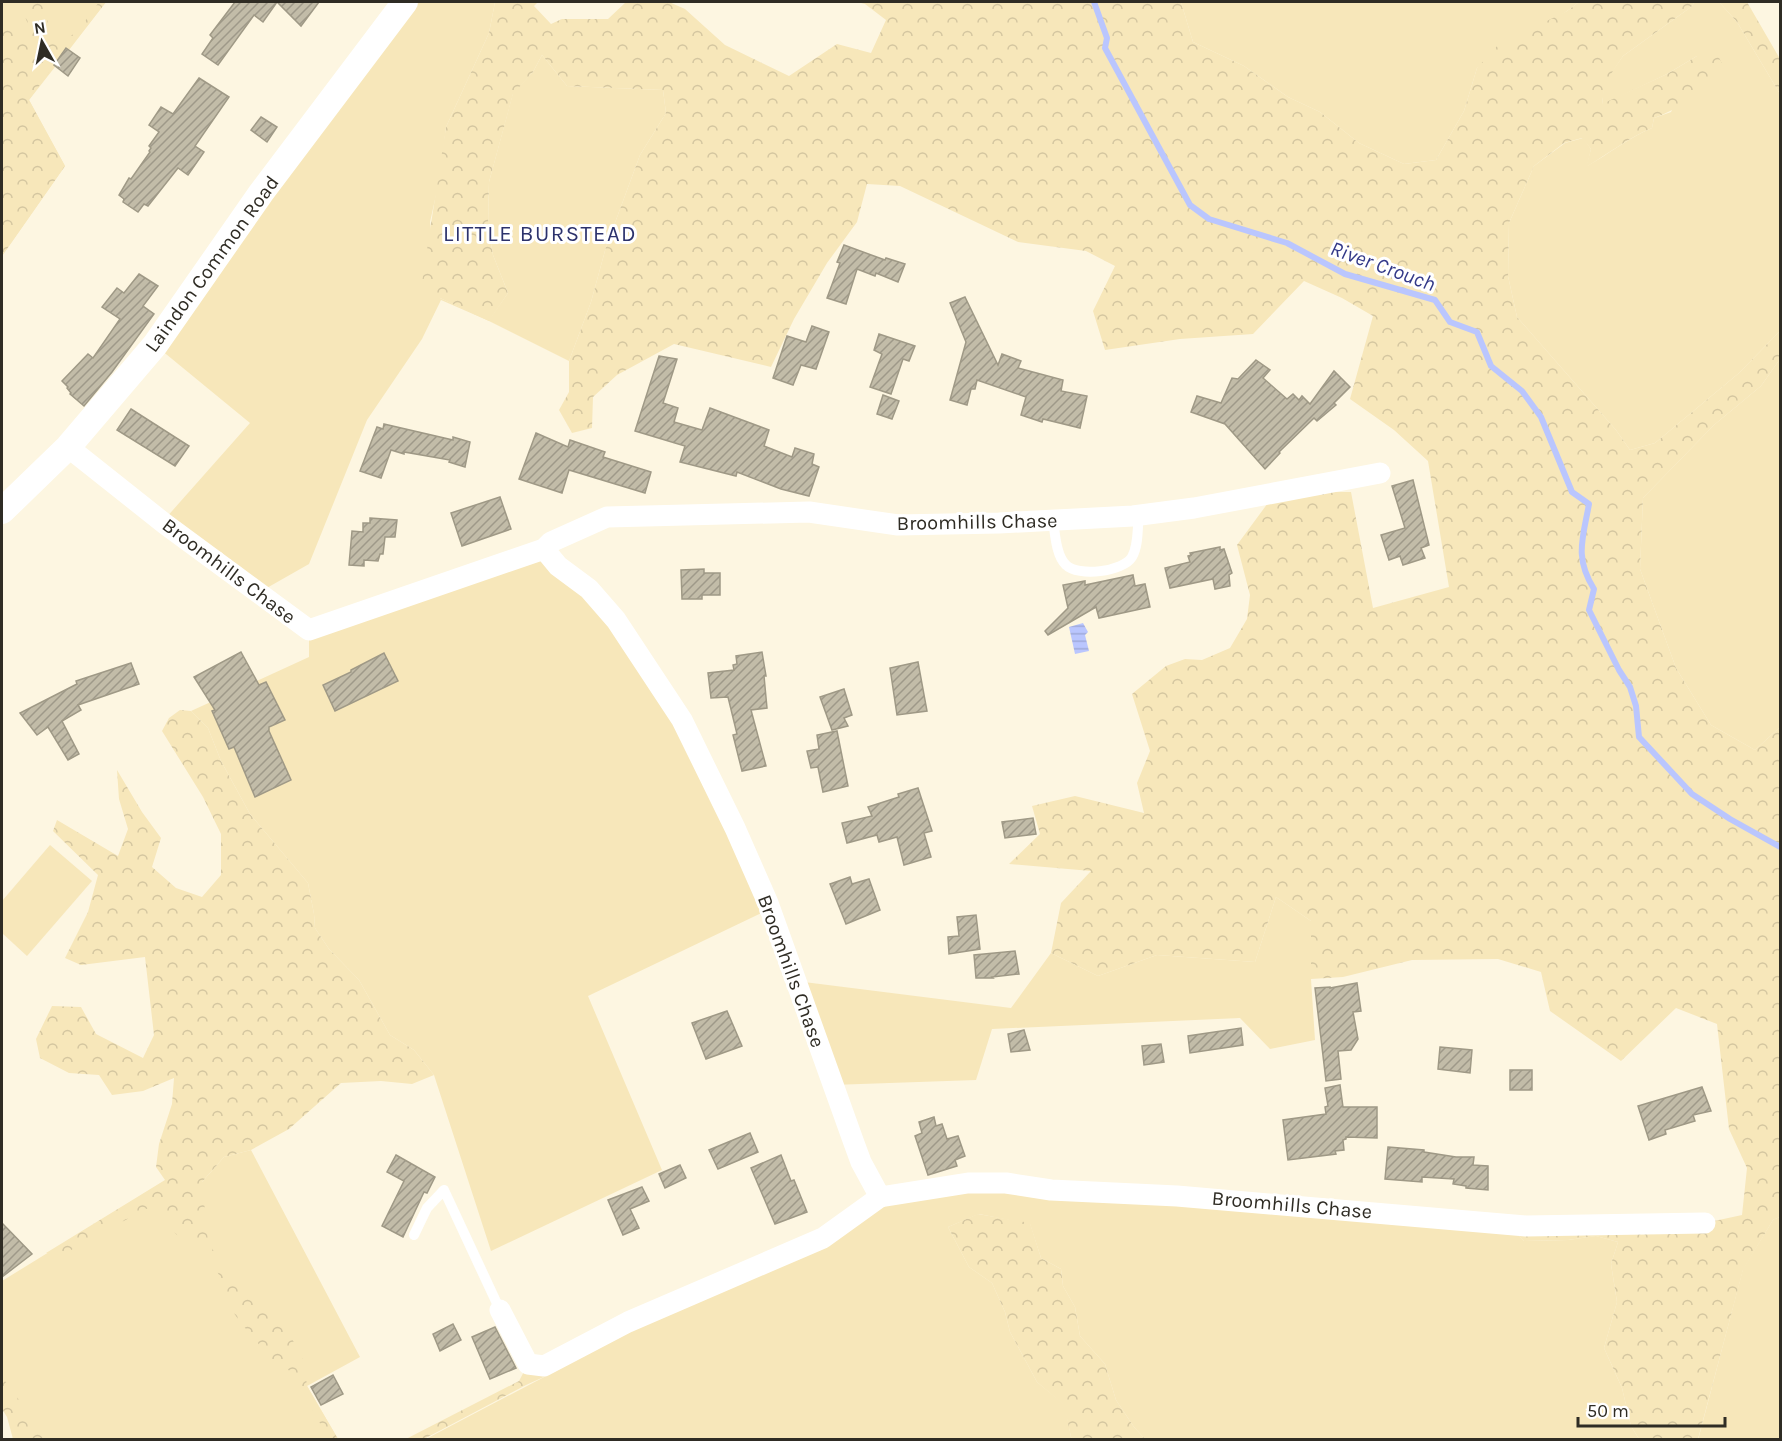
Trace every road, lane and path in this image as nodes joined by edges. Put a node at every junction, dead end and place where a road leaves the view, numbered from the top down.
1 (405, 2) edge
2 (68, 447) junction
3 (1380, 473) dead end
4 (2, 511) edge
5 (1139, 515) junction
6 (1053, 520) junction
7 (544, 549) junction
8 (880, 1197) junction
9 (1705, 1223) dead end
10 (414, 1235) dead end
11 (500, 1310) joint

1 - 2 street, Laindon Common Road
2 - 4 street, Laindon Common Road
2 - 7 street, Broomhills Chase
3 - 5 street, Broomhills Chase
5 - 6 street, Broomhills Chase
5 - 6 lane
6 - 7 street, Broomhills Chase
7 - 8 street, Broomhills Chase
8 - 9 street, Broomhills Chase
8 - 11 street, Broomhills Chase
10 - 11 lane

